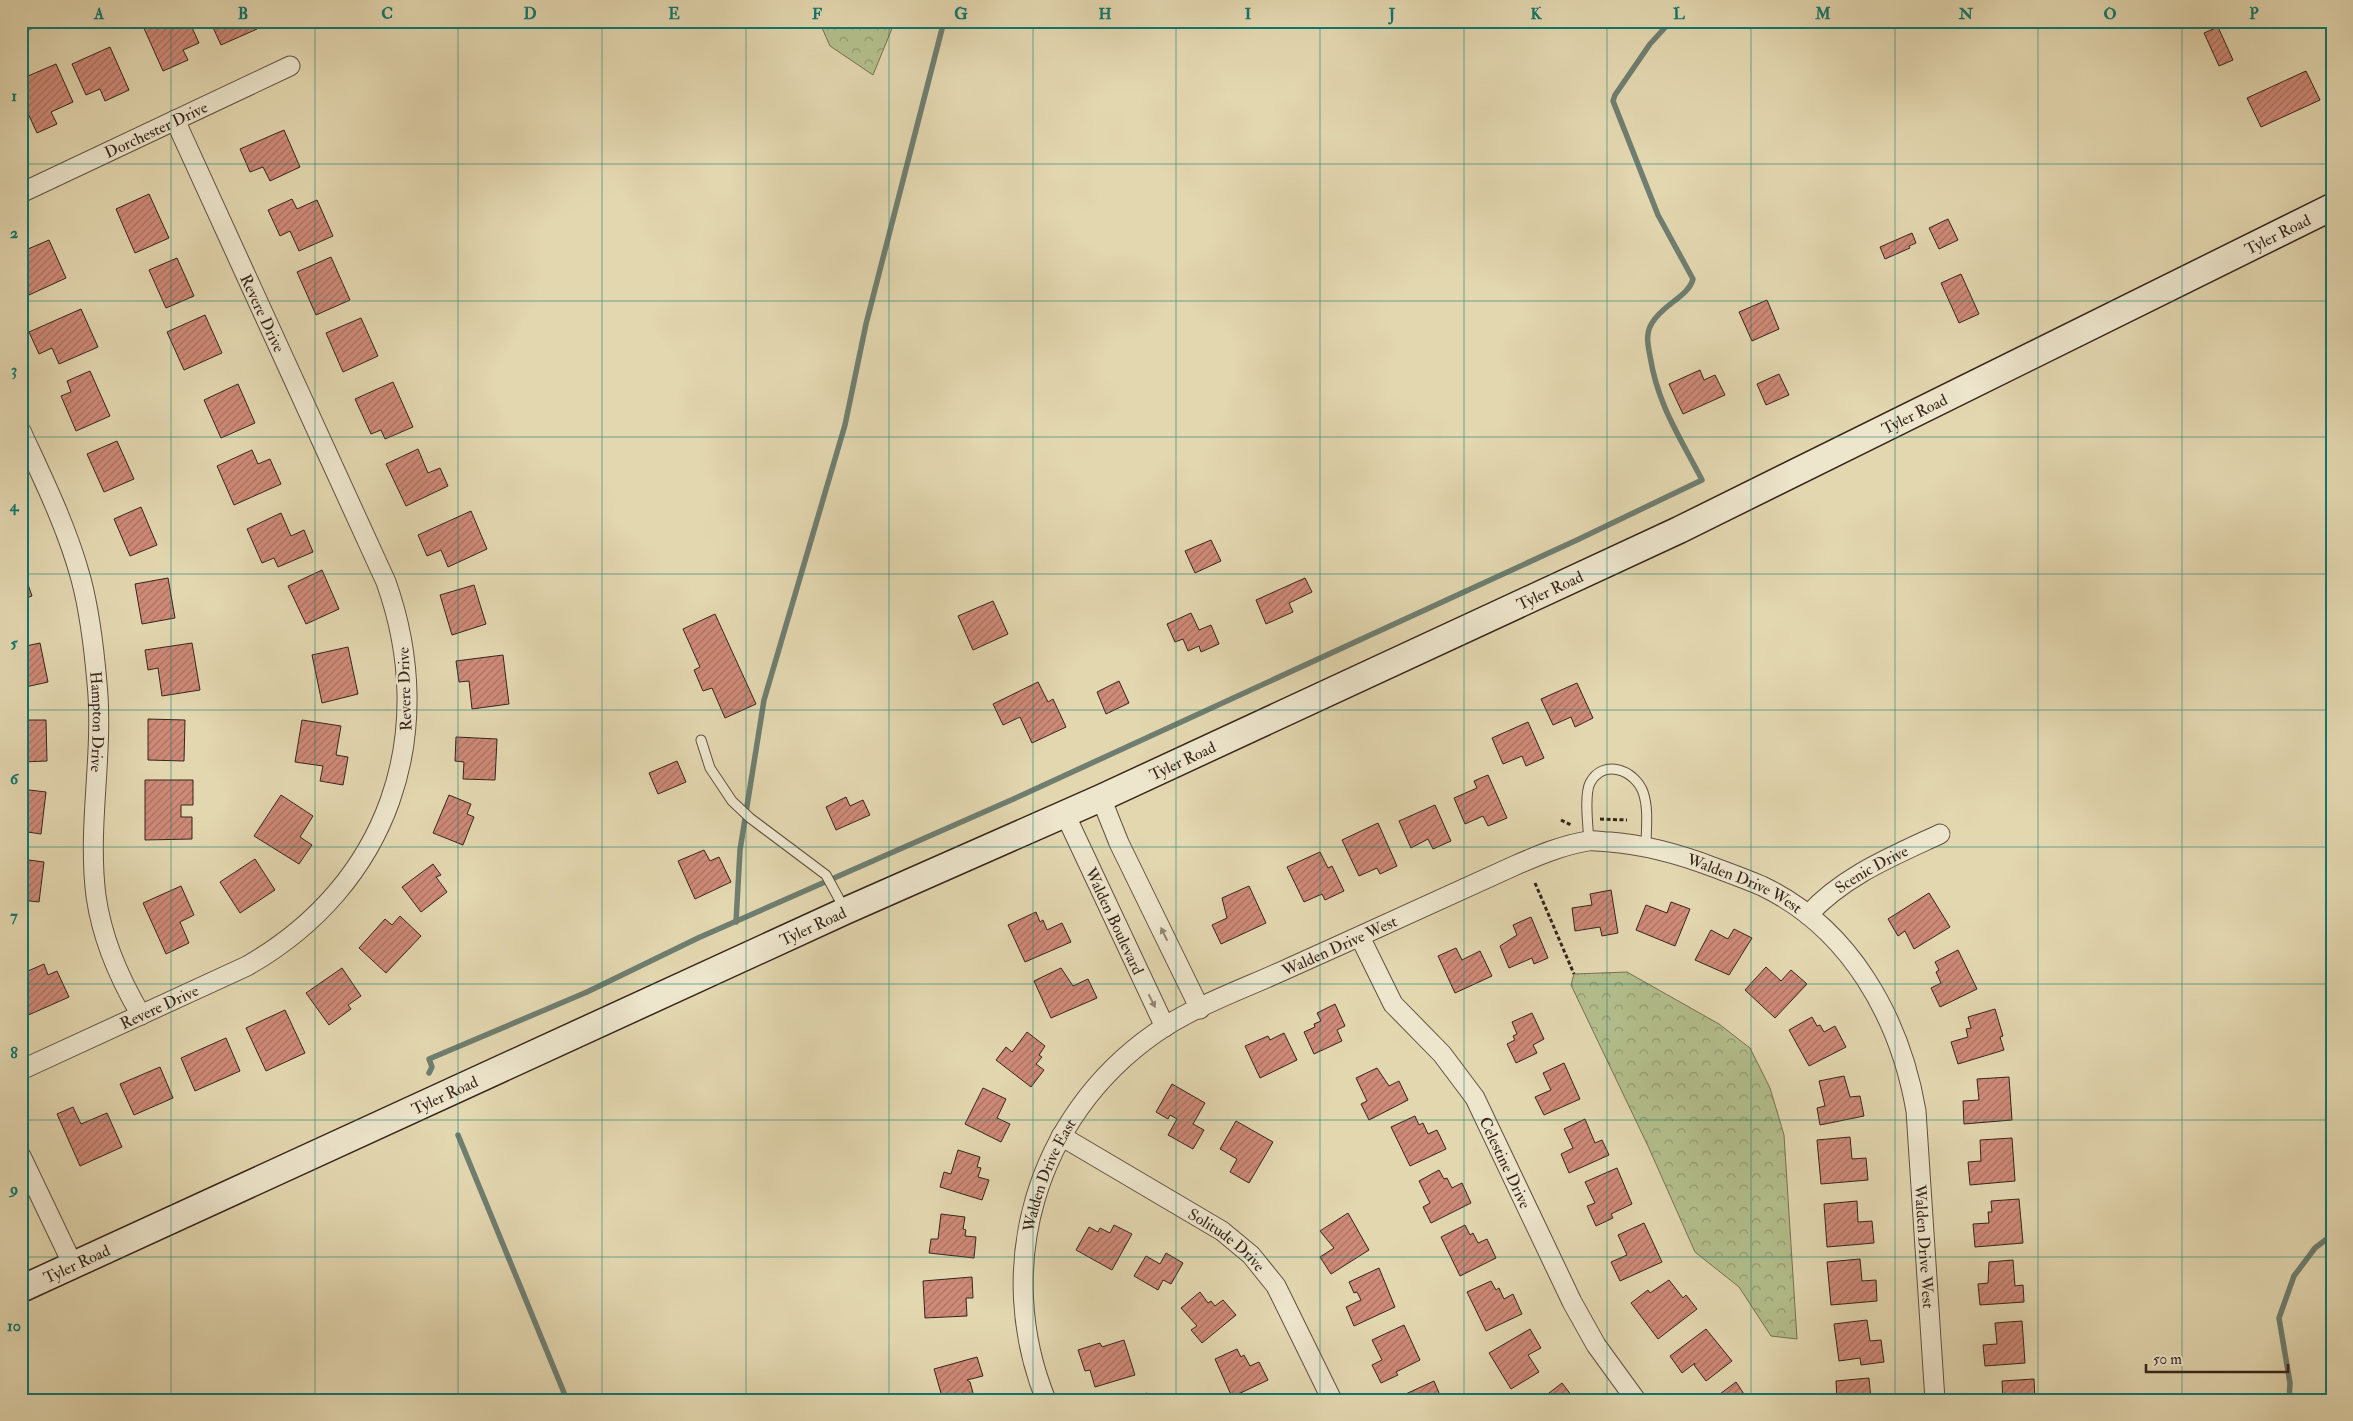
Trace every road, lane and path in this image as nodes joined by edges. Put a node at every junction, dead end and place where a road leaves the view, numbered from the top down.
1 (290, 66) dead end
2 (175, 120) junction
3 (21, 193) edge
4 (2332, 206) edge
5 (21, 431) edge
6 (700, 740) dead end
7 (1101, 798) junction
8 (1065, 814) junction
9 (1597, 819) dead end
10 (1561, 820) dead end
11 (1627, 820) dead end
12 (1571, 825) dead end
13 (1940, 834) dead end
14 (1589, 841) junction
15 (1646, 847) junction
16 (1535, 882) dead end
17 (845, 911) junction
18 (1808, 915) junction
19 (1360, 937) junction
20 (1574, 974) dead end
21 (1200, 1009) junction
22 (141, 1015) junction
23 (1165, 1027) junction
24 (21, 1070) edge
25 (1061, 1136) junction
26 (21, 1156) edge
27 (73, 1266) junction
28 (21, 1289) edge
29 (1046, 1400) edge
30 (1332, 1400) edge
31 (1636, 1400) edge
32 (1935, 1400) edge

1 - 2 street, Dorchester Drive
2 - 3 street, Dorchester Drive
2 - 22 street, Revere Drive
4 - 7 street, Tyler Road
5 - 22 street, Hampton Drive
6 - 17 lane
7 - 8 street, Tyler Road
21 -> 7 street
8 - 17 street, Tyler Road
8 -> 23 street, Walden Boulevard
9 - 11 path
10 - 12 path
13 - 18 street, Scenic Drive
14 - 15 street, Walden Drive West
14 - 15 lane
14 - 19 street, Walden Drive West
15 - 18 street, Walden Drive West
16 - 20 path
17 - 27 street, Tyler Road
18 - 32 street, Walden Drive West
19 - 21 street, Walden Drive West
19 - 31 street, Celestine Drive
21 - 23 street, Walden Drive East
22 - 24 street, Revere Drive
23 - 25 street, Walden Drive East
25 - 29 street, Walden Drive East
25 - 30 street, Solitude Drive
26 - 27 street
27 - 28 street, Tyler Road

